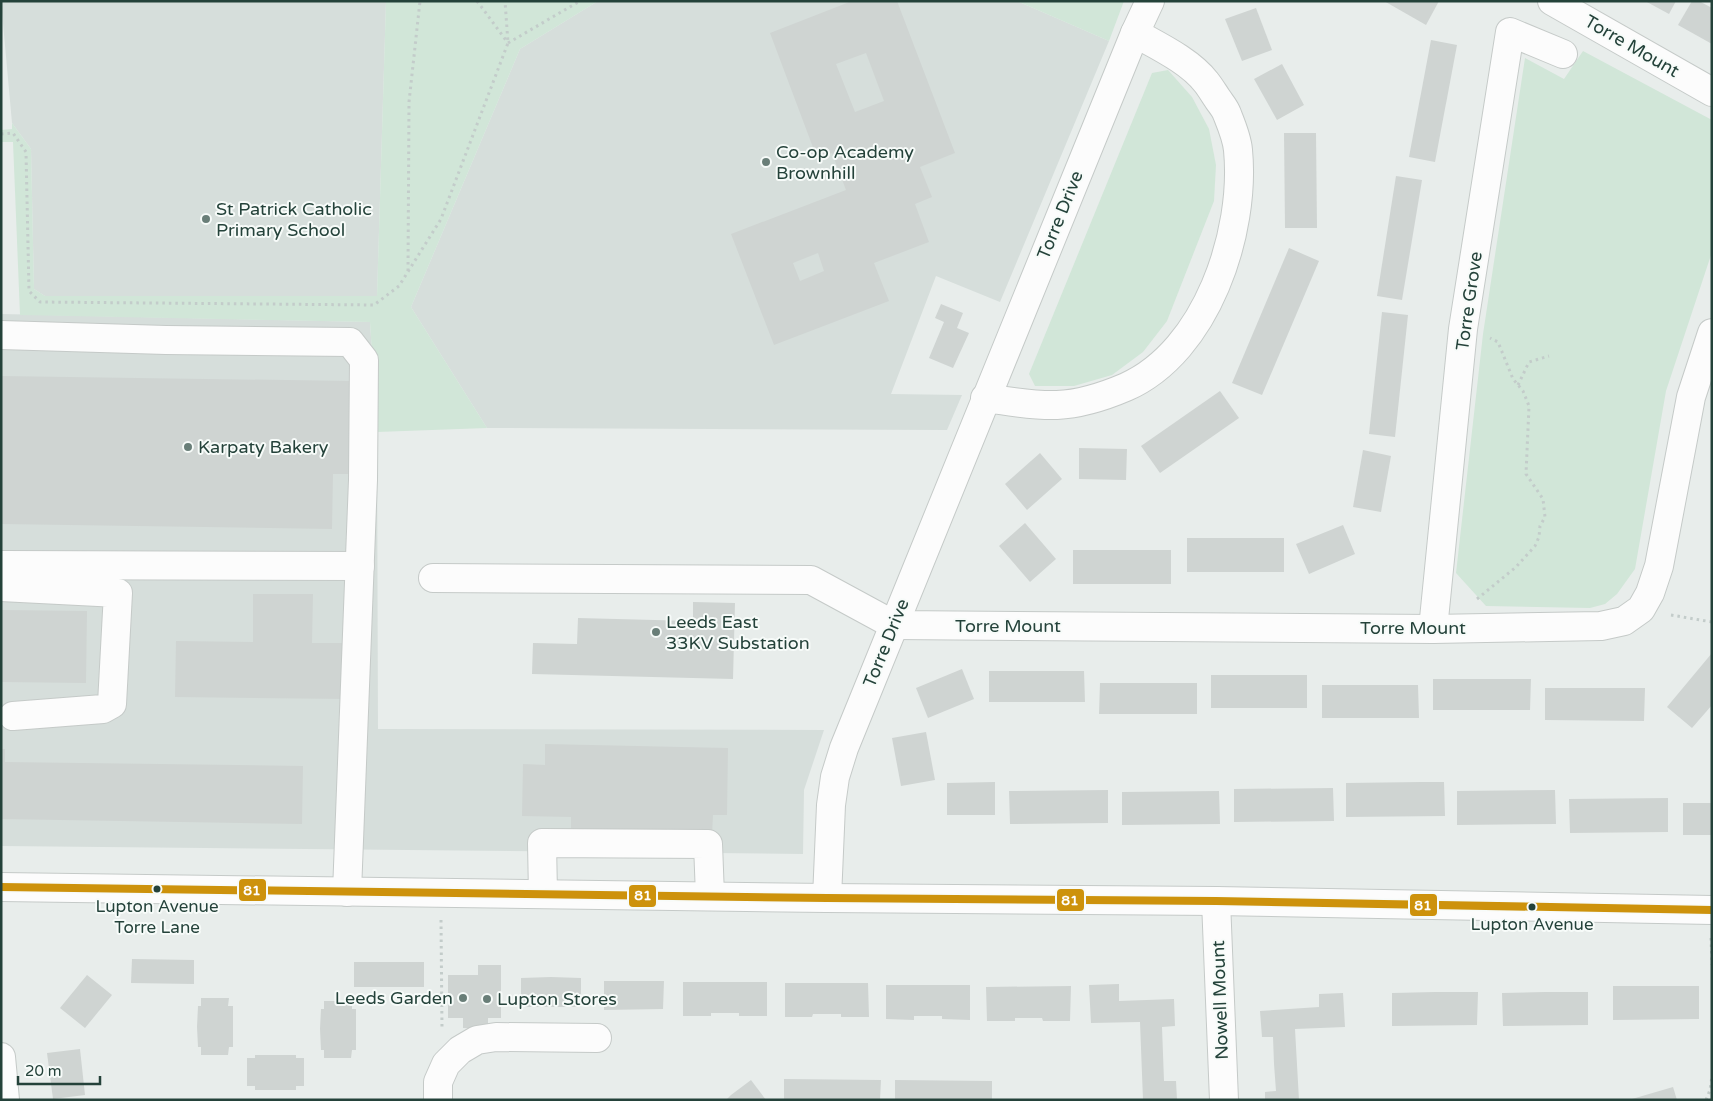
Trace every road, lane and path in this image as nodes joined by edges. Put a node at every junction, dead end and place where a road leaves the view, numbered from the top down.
1 (420, 1) edge
2 (477, 1) edge
3 (505, 1) edge
4 (580, 1) edge
5 (1150, 1) edge
6 (1552, 1) edge
7 (1135, 33) junction
8 (508, 43) junction
9 (1563, 54) dead end
10 (1712, 92) edge
11 (1, 134) edge
12 (408, 272) junction
13 (1463, 329) junction
14 (1712, 333) edge
15 (1, 335) edge
16 (1549, 356) dead end
17 (1518, 385) junction
18 (985, 398) junction
19 (1, 565) edge
20 (360, 566) junction
21 (433, 578) dead end
22 (1, 587) edge
23 (1472, 603) dead end
24 (1641, 609) junction
25 (1712, 622) edge
26 (894, 625) junction
27 (1433, 629) junction
28 (13, 716) dead end
29 (1, 887) edge
30 (347, 892) junction
31 (544, 894) junction
32 (710, 896) junction
33 (827, 898) junction
34 (1216, 901) junction
35 (1712, 910) edge
36 (441, 927) dead end
37 (598, 1038) dead end
38 (1, 1057) edge
39 (446, 1064) junction
40 (1712, 1076) edge
41 (5, 1100) edge
42 (438, 1100) edge
43 (1224, 1100) edge
44 (1706, 1100) edge

1 - 12 path
2 - 8 path
3 - 8 path
4 - 8 path
5 - 7 street, Torre Drive
6 - 10 street, Torre Mount
7 - 18 street, Torre Drive
7 - 18 street
8 - 12 path
9 - 13 street, Torre Grove
11 - 12 path
13 - 17 path
13 - 27 street, Torre Grove
14 - 24 street
15 - 20 street
16 - 17 path
17 - 23 path
18 - 26 street, Torre Drive
19 - 20 street
20 - 30 street
21 - 26 street
22 - 28 street
24 - 25 path
24 - 27 street, Torre Mount
26 - 27 street, Torre Mount
26 - 33 street, Torre Drive
29 - 30 street
30 - 31 street
31 - 32 street
31 - 32 street
32 - 33 street
33 - 34 street
34 - 35 street
34 - 43 street, Nowell Mount
36 - 39 path
37 - 39 street
38 - 41 street
39 - 42 street
40 - 44 path

